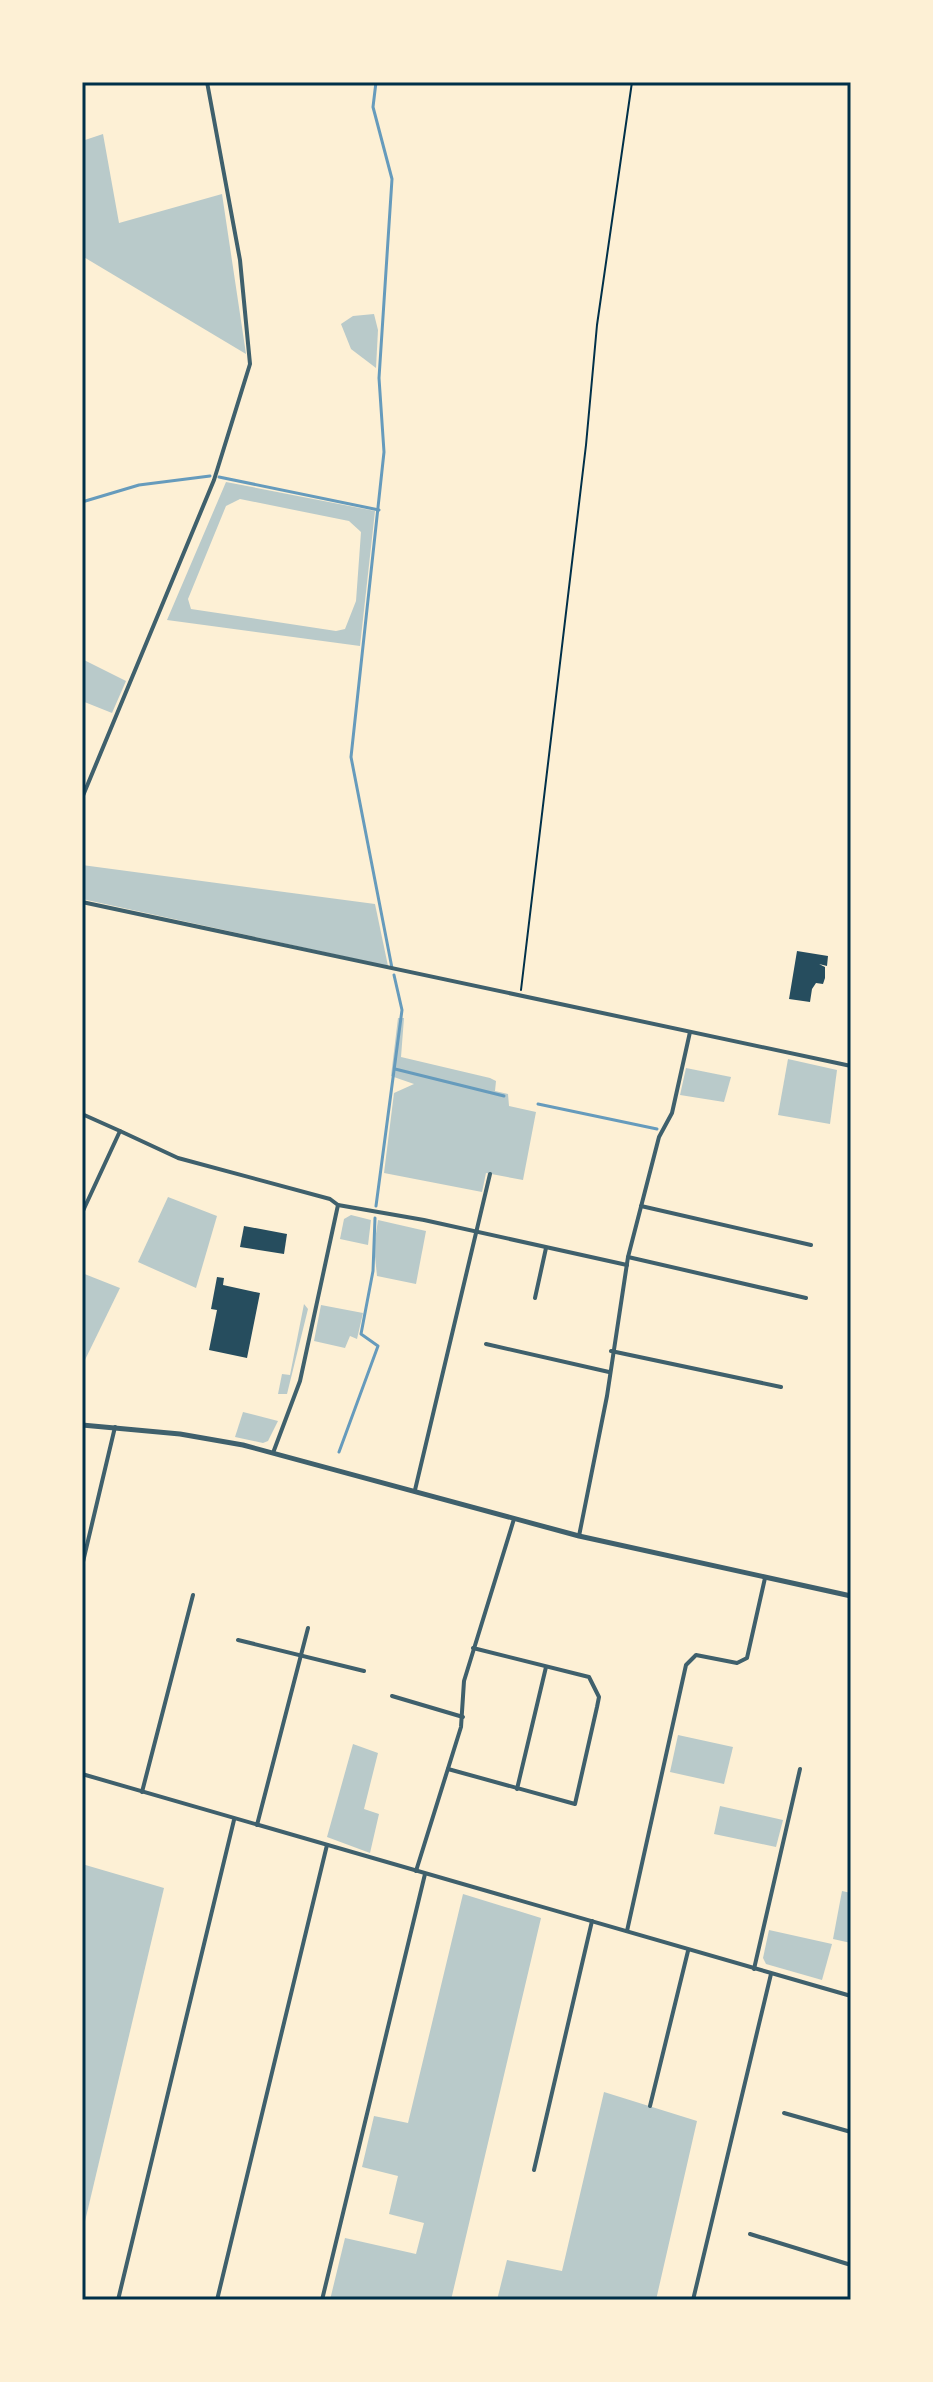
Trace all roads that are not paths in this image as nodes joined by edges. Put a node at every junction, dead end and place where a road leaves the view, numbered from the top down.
1 (207, 82) edge
2 (82, 798) edge
3 (82, 902) edge
4 (690, 1032) junction
5 (851, 1066) edge
6 (82, 1114) edge
7 (120, 1131) junction
8 (490, 1174) dead end
9 (338, 1205) junction
10 (641, 1206) junction
11 (82, 1213) edge
12 (477, 1231) junction
13 (811, 1245) dead end
14 (546, 1248) junction
15 (628, 1257) junction
16 (627, 1265) junction
17 (535, 1298) dead end
18 (806, 1298) dead end
19 (486, 1344) dead end
20 (611, 1351) junction
21 (609, 1372) junction
22 (781, 1387) dead end
23 (82, 1425) edge
24 (115, 1427) junction
25 (273, 1453) junction
26 (415, 1490) junction
27 (514, 1519) junction
28 (579, 1536) junction
29 (82, 1566) edge
30 (765, 1578) junction
31 (193, 1595) dead end
32 (851, 1596) edge
33 (308, 1628) dead end
34 (238, 1640) dead end
35 (473, 1648) junction
36 (301, 1655) junction
37 (546, 1666) junction
38 (364, 1671) dead end
39 (392, 1696) dead end
40 (463, 1717) junction
41 (448, 1769) junction
42 (800, 1769) dead end
43 (82, 1774) edge
44 (517, 1789) junction
45 (142, 1792) junction
46 (234, 1820) junction
47 (257, 1825) junction
48 (327, 1845) junction
49 (416, 1871) junction
50 (425, 1874) junction
51 (592, 1921) junction
52 (627, 1931) junction
53 (688, 1951) junction
54 (754, 1969) junction
55 (771, 1974) junction
56 (851, 1996) edge
57 (650, 2106) dead end
58 (784, 2113) dead end
59 (851, 2132) edge
60 (534, 2170) dead end
61 (750, 2234) dead end
62 (851, 2265) edge
63 (118, 2300) edge
64 (217, 2300) edge
65 (322, 2300) edge
66 (693, 2300) edge

1 - 2 street
3 - 4 street
4 - 5 street
4 - 10 street
6 - 7 street
7 - 9 street
7 - 11 street
8 - 12 street
9 - 12 street
9 - 25 street
10 - 13 street
10 - 15 street
12 - 14 street
12 - 26 street
14 - 16 street
14 - 17 street
15 - 16 street
15 - 18 street
16 - 20 street
19 - 21 street
20 - 21 street
20 - 22 street
21 - 28 street
23 - 24 street
24 - 25 street
24 - 29 street
25 - 26 street
26 - 27 street
27 - 28 street
27 - 35 street
28 - 30 street
30 - 32 street
30 - 52 street
31 - 45 street
33 - 36 street
34 - 36 street
35 - 37 street
35 - 40 street
36 - 38 street
36 - 47 street
37 - 44 street
37 - 44 street
39 - 40 street
40 - 41 street
41 - 44 street
41 - 49 street
42 - 54 street
43 - 45 street
45 - 46 street
46 - 47 street
46 - 63 street
47 - 48 street
48 - 49 street
48 - 64 street
49 - 50 street
50 - 51 street
50 - 65 street
51 - 52 street
51 - 60 street
52 - 53 street
53 - 54 street
53 - 57 street
54 - 55 street
55 - 56 street
55 - 66 street
58 - 59 street
61 - 62 street

